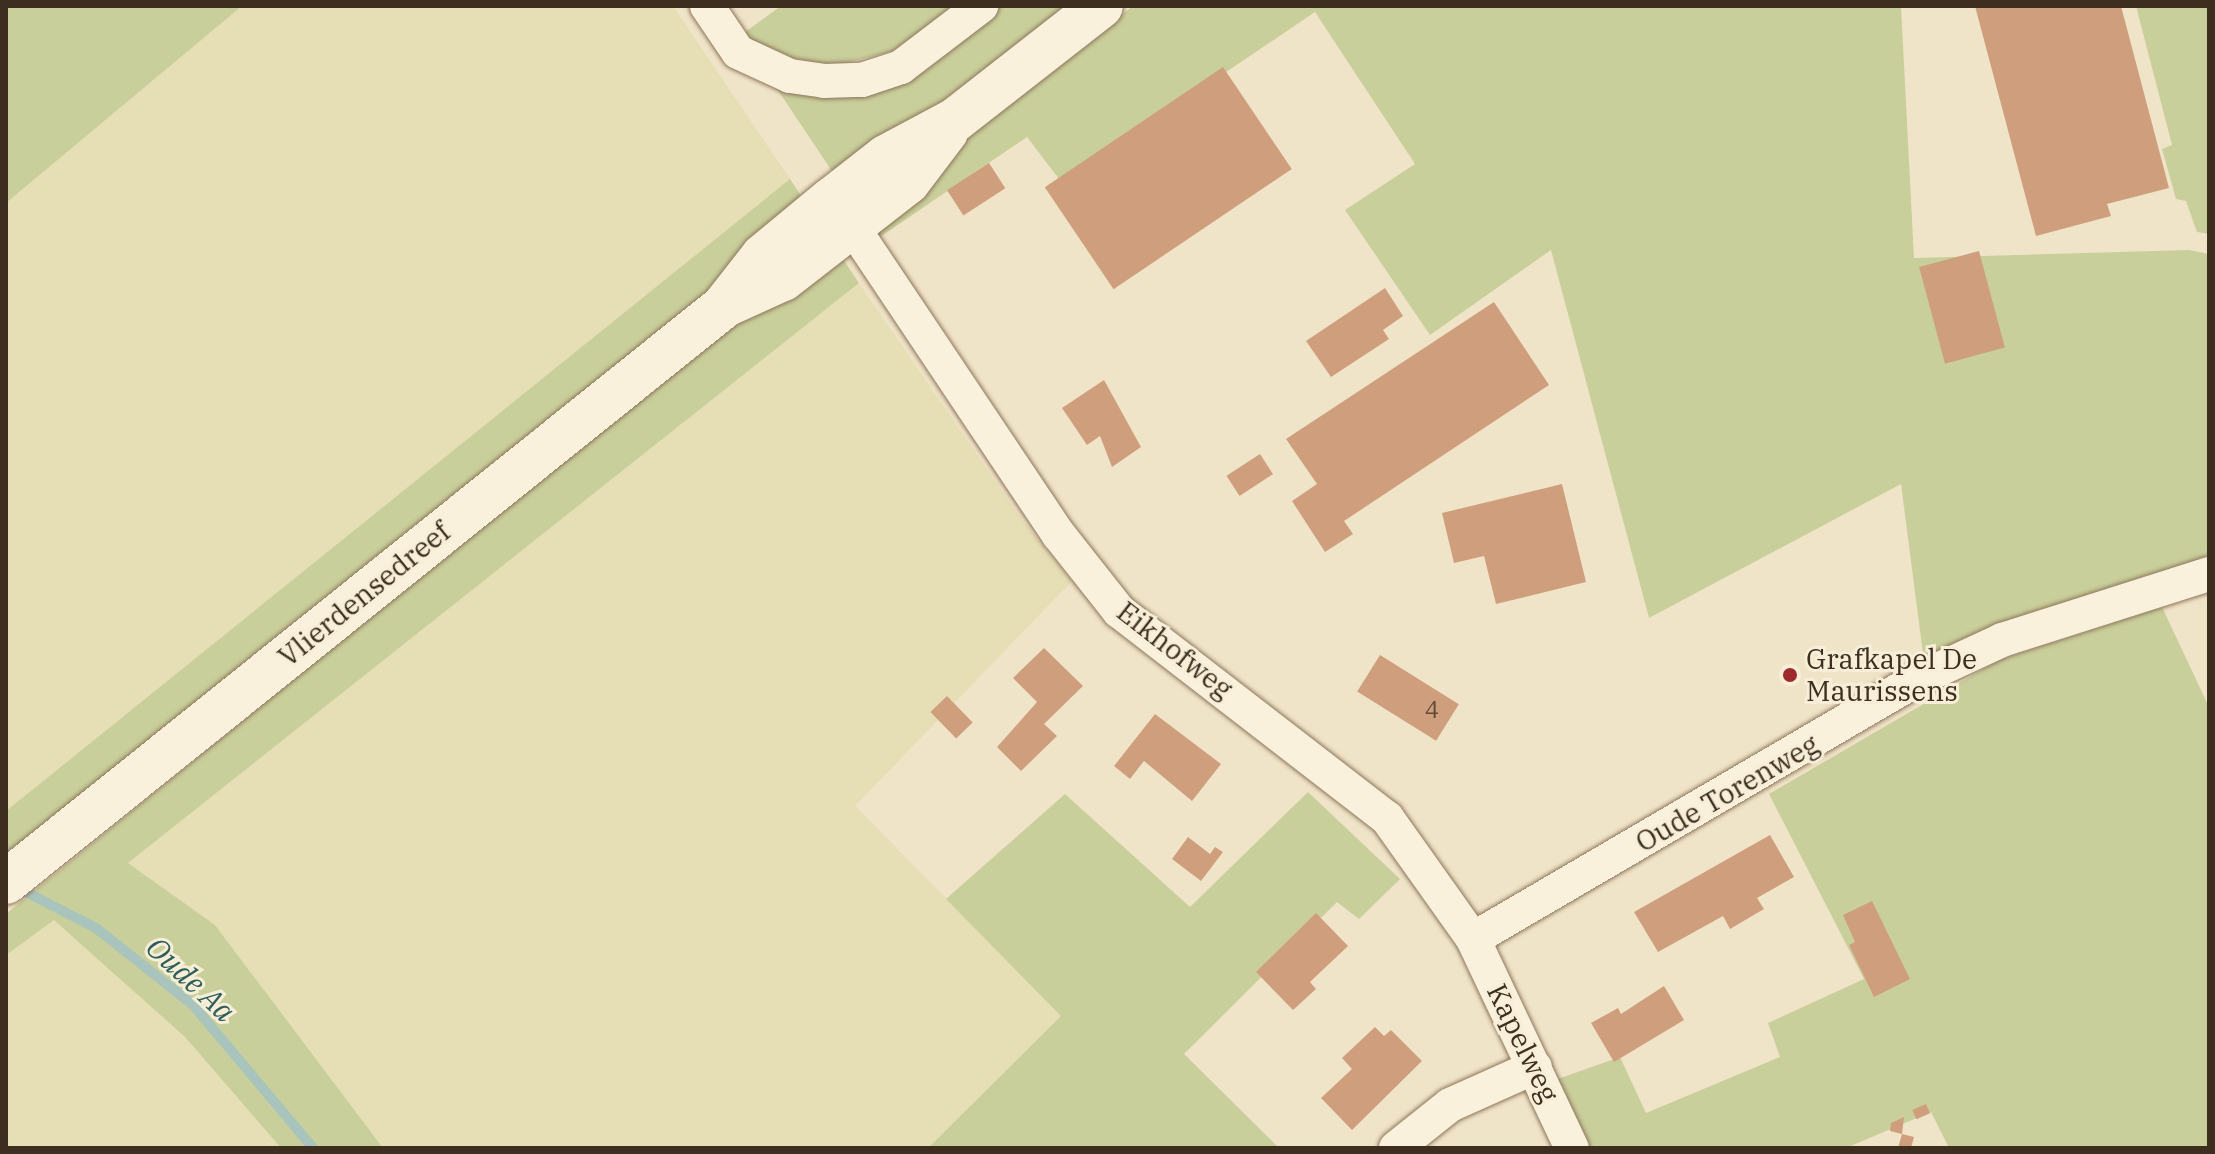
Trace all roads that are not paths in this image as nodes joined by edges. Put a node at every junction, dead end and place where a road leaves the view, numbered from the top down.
1 (707, 6) edge
2 (981, 6) edge
3 (1101, 6) edge
4 (864, 244) dead end
5 (2209, 574) edge
6 (6, 882) edge
7 (1473, 939) junction
8 (1535, 1067) junction
9 (1396, 1148) edge
10 (1572, 1148) edge

1 - 2 street
3 - 6 main road, Vlierdensedreef
4 - 7 street, Eikhofweg
5 - 7 street, Oude Torenweg
7 - 8 street, Kapelweg
8 - 9 street
8 - 10 street, Kapelweg

